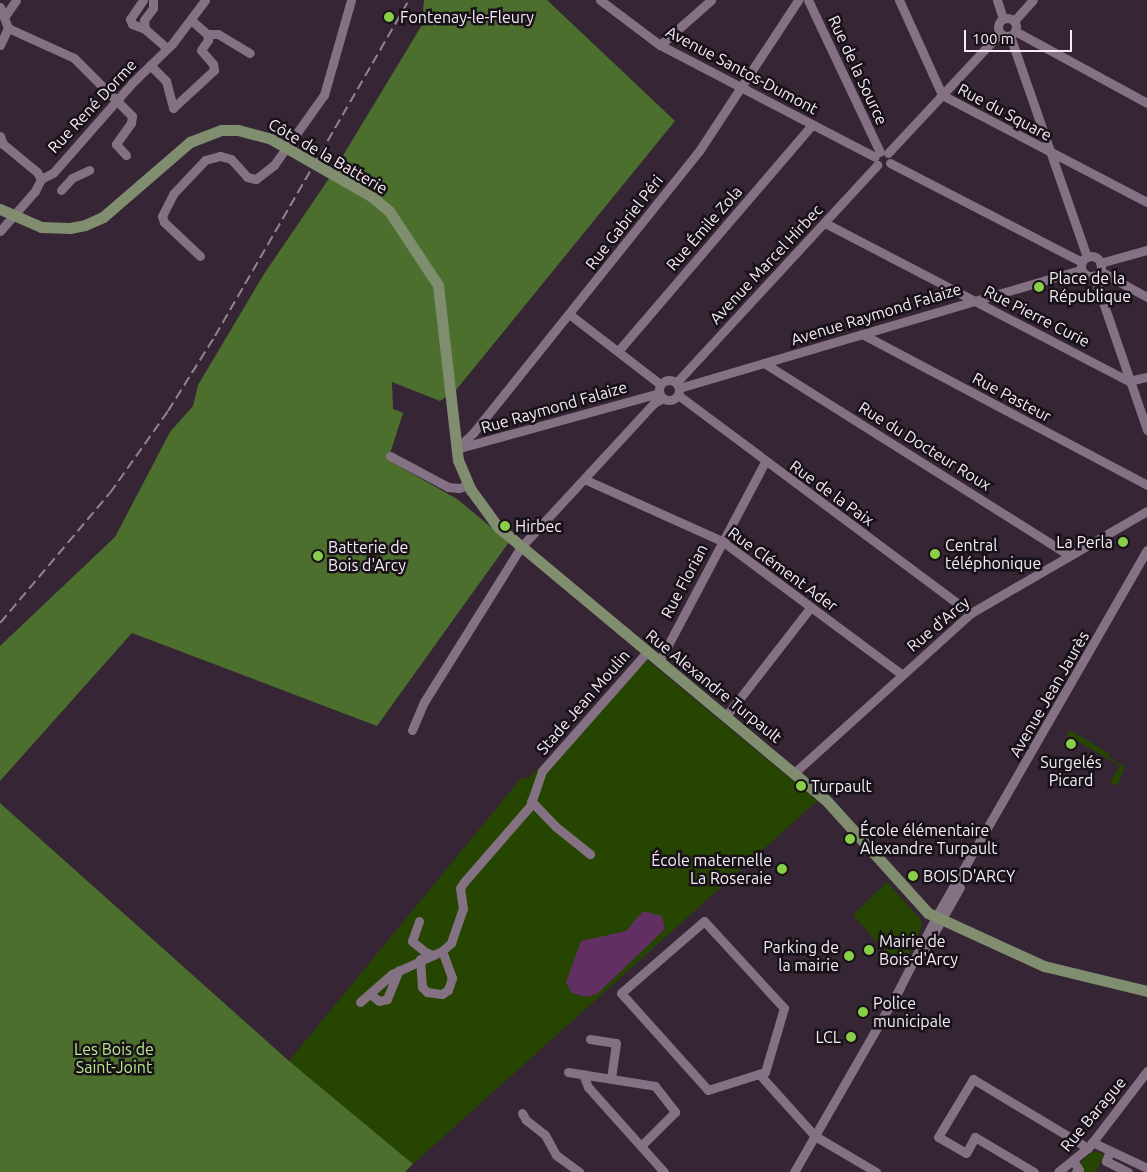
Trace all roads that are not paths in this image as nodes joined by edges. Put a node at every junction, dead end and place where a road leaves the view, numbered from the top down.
1 (16, 0) edge
2 (143, 0) edge
3 (153, 0) edge
4 (205, 0) edge
5 (352, 0) edge
6 (600, 0) edge
7 (711, 0) edge
8 (798, 0) edge
9 (808, 0) edge
10 (898, 0) edge
11 (997, 0) edge
12 (1033, 0) edge
13 (0, 7) edge
14 (5, 16) junction
15 (1003, 19) junction
16 (191, 20) junction
17 (1014, 21) junction
18 (8, 28) junction
19 (145, 29) junction
20 (208, 34) junction
21 (1000, 34) junction
22 (1013, 34) junction
23 (0, 45) edge
24 (660, 45) junction
25 (167, 48) junction
26 (250, 53) dead end
27 (150, 65) junction
28 (741, 87) junction
29 (942, 96) junction
30 (119, 101) junction
31 (1147, 103) edge
32 (812, 125) junction
33 (0, 136) edge
34 (286, 148) junction
35 (1050, 152) junction
36 (126, 155) dead end
37 (880, 157) junction
38 (890, 163) junction
39 (56, 168) junction
40 (89, 170) dead end
41 (41, 179) junction
42 (69, 181) junction
43 (61, 190) dead end
44 (0, 201) edge
45 (1147, 202) edge
46 (0, 209) edge
47 (15, 214) junction
48 (825, 223) junction
49 (0, 230) edge
50 (1147, 250) edge
51 (200, 256) dead end
52 (1083, 263) junction
53 (1098, 270) junction
54 (1147, 297) edge
55 (974, 301) junction
56 (569, 314) junction
57 (862, 334) junction
58 (619, 350) junction
59 (764, 363) junction
60 (1147, 377) edge
61 (1130, 381) junction
62 (677, 388) junction
63 (661, 392) junction
64 (454, 428) joint
65 (1147, 430) edge
66 (456, 449) junction
67 (390, 456) dead end
68 (765, 462) junction
69 (584, 479) junction
70 (469, 485) junction
71 (1147, 485) edge
72 (1147, 511) edge
73 (722, 541) junction
74 (521, 548) junction
75 (1147, 550) edge
76 (1069, 555) junction
77 (811, 608) junction
78 (971, 613) junction
79 (647, 652) junction
80 (659, 662) junction
81 (901, 674) junction
82 (726, 716) junction
83 (412, 730) dead end
84 (794, 772) junction
85 (532, 801) junction
86 (590, 854) dead end
87 (941, 917) junction
88 (419, 921) dead end
89 (978, 935) junction
90 (438, 953) junction
91 (420, 959) junction
92 (399, 970) junction
93 (1147, 990) edge
94 (370, 994) junction
95 (1147, 997) edge
96 (360, 1002) dead end
97 (590, 1039) dead end
98 (1147, 1071) edge
99 (568, 1072) dead end
100 (583, 1074) junction
101 (760, 1075) junction
102 (611, 1078) junction
103 (522, 1113) dead end
104 (815, 1136) junction
105 (1090, 1145) junction
106 (641, 1146) junction
107 (1110, 1151) junction
108 (1074, 1162) junction
109 (1136, 1163) junction
110 (1147, 1170) edge
111 (579, 1172) edge
112 (664, 1172) edge
113 (794, 1172) edge
114 (876, 1172) edge
115 (1034, 1172) edge
116 (1058, 1172) edge
117 (1076, 1172) edge
118 (1130, 1172) edge

1 - 14 street
2 - 19 street
3 - 19 street
4 - 16 street, Rue René Dorme
5 - 34 street
6 - 24 street, Avenue Santos-Dumont
7 - 24 street
8 - 28 street, Rue Gabriel Péri
9 - 37 street, Rue de la Source
10 - 29 street, Rue du Square
11 - 15 street
12 - 17 street
13 - 14 street
14 - 18 street
15 - 17 street
15 - 21 street
16 - 20 street
16 - 25 street, Rue René Dorme
17 - 22 street
18 - 23 street
18 - 30 street
19 - 25 street
20 - 26 street
20 - 27 street
21 - 22 street
21 - 29 street, Avenue Marcel Hirbec
22 - 31 street
22 - 35 street
24 - 28 street, Avenue Santos-Dumont
25 - 27 street, Rue René Dorme
27 - 30 street, Rue René Dorme
28 - 32 street, Avenue Santos-Dumont
28 - 56 street, Rue Gabriel Péri
29 - 35 street, Rue du Square
29 - 37 street, Avenue Marcel Hirbec
30 - 36 street
30 - 39 street, Rue René Dorme
32 - 37 street, Avenue Santos-Dumont
32 - 58 street, Rue Émile Zola
33 - 41 street
34 - 47 main road, Côte de la Batterie
34 - 51 street
34 - 64 main road, Côte de la Batterie
35 - 45 street, Rue du Square
35 - 52 street
37 - 38 street, Rue de la Source
37 - 38 street
37 - 48 street, Avenue Marcel Hirbec
38 - 52 street
39 - 41 street, Rue René Dorme
39 - 42 street
40 - 42 street
41 - 47 street, Rue René Dorme
42 - 43 street
44 - 47 main road
46 - 47 main road
47 - 49 street, Rue René Dorme
48 - 55 street, Rue Pierre Curie
48 - 62 street, Avenue Marcel Hirbec
50 - 53 street
52 - 53 street
52 - 53 street
52 - 55 street, Avenue Raymond Falaize
53 - 54 street
53 - 61 street
55 - 57 street, Avenue Raymond Falaize
55 - 61 street, Rue Pierre Curie
56 - 58 street
56 - 66 street, Rue Gabriel Péri
57 - 59 street, Avenue Raymond Falaize
57 - 71 street, Rue Pasteur
58 - 63 street
59 - 62 street, Avenue Raymond Falaize
59 - 76 street, Rue du Docteur Roux
60 - 61 street
61 - 65 street
62 - 63 street
62 - 63 street
62 - 68 street, Rue de la Paix
63 - 66 street, Rue Raymond Falaize
63 - 69 street
64 - 66 main road, Rue Alexandre Turpault
66 - 70 main road, Rue Alexandre Turpault
67 - 70 street
68 - 73 street, Rue Florian
68 - 78 street, Rue de la Paix
69 - 73 street, Rue Clément Ader
69 - 74 street
70 - 74 main road, Rue Alexandre Turpault
72 - 76 street, Rue d'Arcy
73 - 77 street, Rue Clément Ader
73 - 80 street, Rue Florian
74 - 79 main road, Rue Alexandre Turpault
74 - 83 street
75 - 87 street, Avenue Jean Jaurès
76 - 78 street, Rue d'Arcy
77 - 81 street, Rue Clément Ader
77 - 82 street
78 - 81 street, Rue d'Arcy
79 - 80 main road, Rue Alexandre Turpault
79 - 85 street, Stade Jean Moulin
80 - 82 main road, Rue Alexandre Turpault
81 - 84 street, Rue d'Arcy
82 - 84 main road, Rue Alexandre Turpault
84 - 87 main road, Rue Alexandre Turpault
85 - 86 street
85 - 90 street, Stade Jean Moulin
87 - 89 main road, Rue Alexandre Turpault
87 - 104 street, Avenue Jean Jaurès
88 - 90 street
89 - 93 main road
89 - 95 main road
90 - 91 street
90 - 91 street
91 - 92 street
92 - 94 street
92 - 94 street
94 - 96 street
97 - 102 street
98 - 105 street, Rue Barague
99 - 100 street
100 - 102 street
100 - 106 street
101 - 101 street
101 - 104 street
102 - 106 street
103 - 111 street
104 - 113 street, Avenue Jean Jaurès
104 - 114 street
105 - 107 street
105 - 108 street, Rue Barague
105 - 115 street
106 - 112 street
107 - 109 street
107 - 118 street
108 - 116 street, Rue Barague
108 - 117 street
109 - 110 street
109 - 118 street

